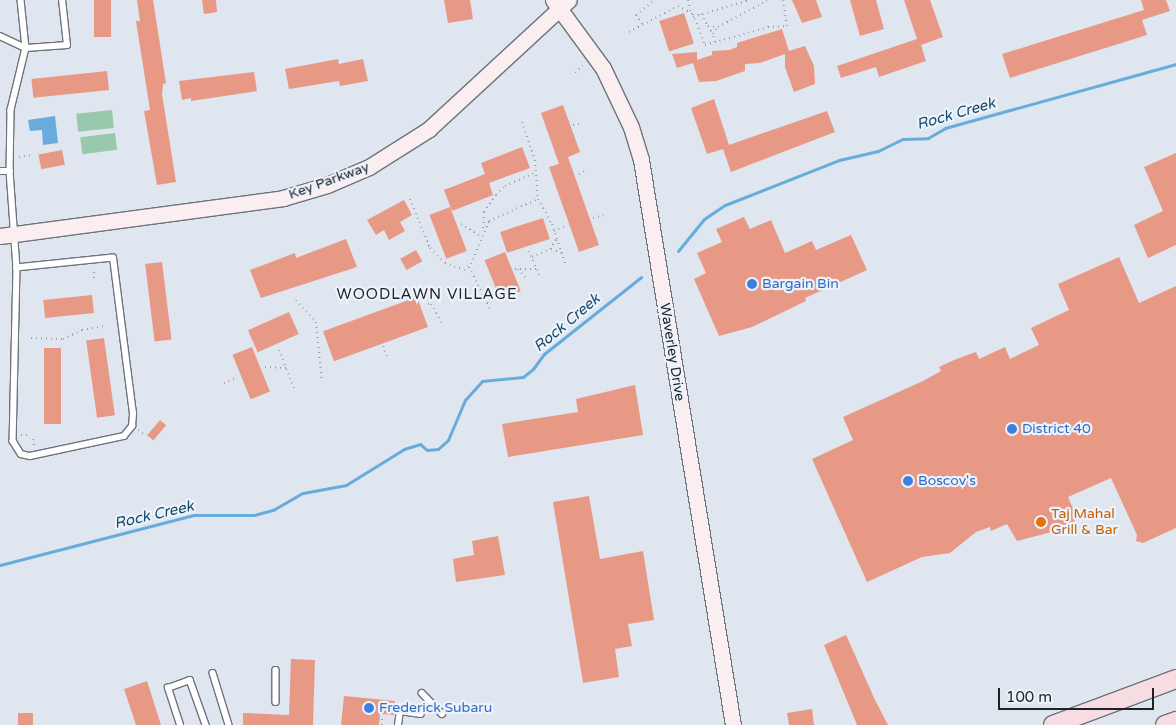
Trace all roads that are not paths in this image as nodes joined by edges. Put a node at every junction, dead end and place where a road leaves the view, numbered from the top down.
1 (21, 0) edge
2 (62, 0) edge
3 (561, 3) edge
4 (0, 36) edge
5 (26, 48) junction
6 (0, 171) edge
7 (10, 171) junction
8 (16, 234) junction
9 (0, 236) edge
10 (17, 268) junction
11 (276, 670) dead end
12 (213, 673) dead end
13 (1176, 679) edge
14 (422, 693) dead end
15 (276, 702) dead end
16 (421, 714) dead end
17 (442, 714) dead end
18 (1176, 721) edge
19 (180, 725) edge
20 (206, 725) edge
21 (230, 725) edge
22 (398, 725) edge
23 (733, 725) edge
24 (1052, 725) edge
25 (1165, 725) edge

1 - 5 lane
2 - 5 lane
3 - 8 street, Key Parkway
3 - 23 street, Waverley Drive
4 - 5 lane
5 - 7 lane
6 - 7 lane
7 - 8 lane
8 - 9 street, Key Parkway
8 - 10 lane
10 - 10 lane
11 - 15 lane
12 - 21 lane
13 - 24 main road
14 - 17 lane
16 - 22 lane
18 - 25 main road
19 - 20 lane

